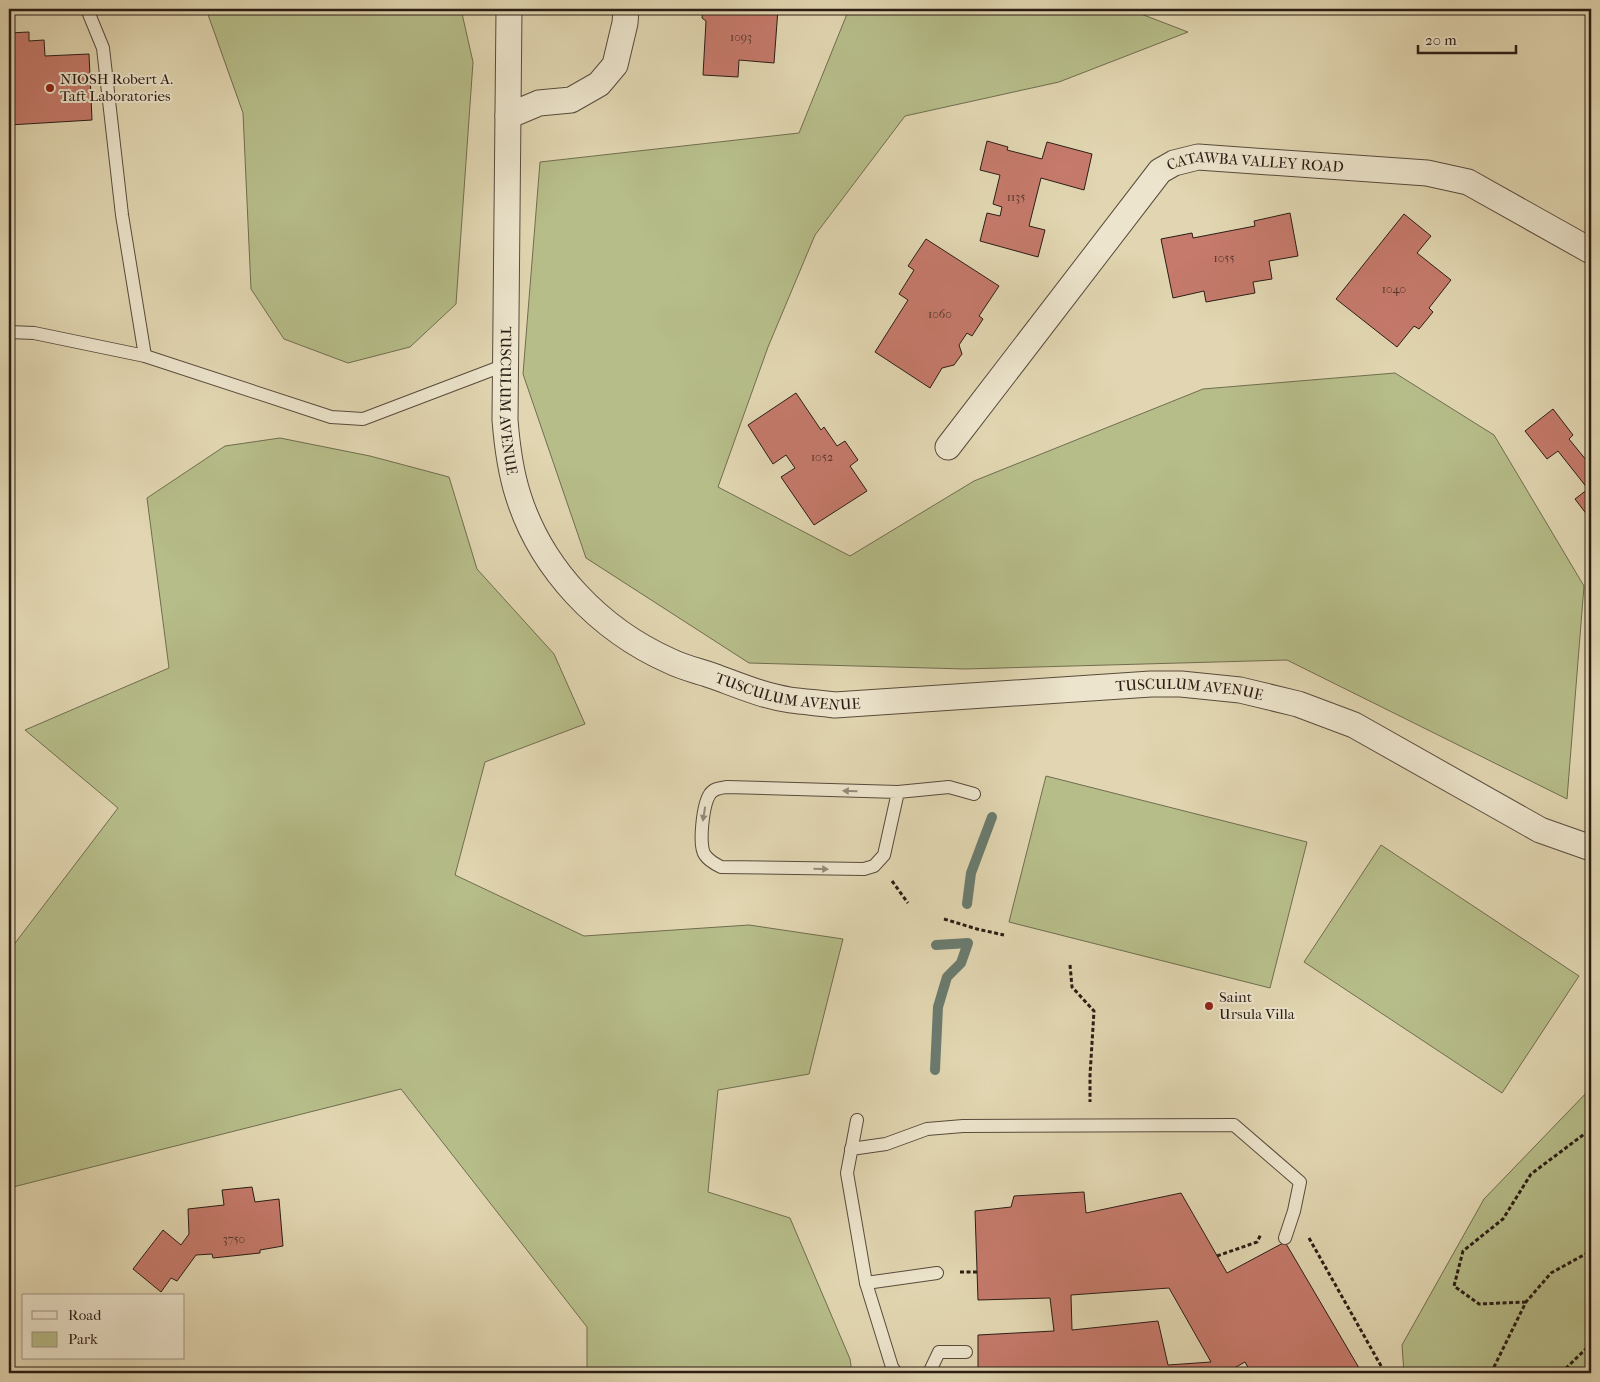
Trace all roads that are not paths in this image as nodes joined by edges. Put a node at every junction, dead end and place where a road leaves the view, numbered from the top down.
1 (87, 9) edge
2 (509, 9) edge
3 (626, 9) edge
4 (508, 116) junction
5 (1591, 251) edge
6 (9, 332) edge
7 (145, 356) junction
8 (505, 365) junction
9 (948, 447) dead end
10 (898, 792) junction
11 (974, 794) dead end
12 (1591, 848) edge
13 (857, 1120) dead end
14 (851, 1149) junction
15 (1285, 1238) dead end
16 (936, 1273) dead end
17 (866, 1282) junction
18 (966, 1352) dead end
19 (896, 1373) edge
20 (930, 1373) edge

1 - 7 lane
2 - 4 street, TUSCULUM AVENUE
3 - 4 street
4 - 8 street, TUSCULUM AVENUE
5 - 9 street, CATAWBA VALLEY ROAD
6 - 7 lane
7 - 8 lane
8 - 12 street, TUSCULUM AVENUE
10 -> 10 lane
10 - 11 lane
13 - 14 lane
14 - 15 lane
14 - 17 lane
16 - 17 lane
17 - 19 lane
18 - 20 lane

